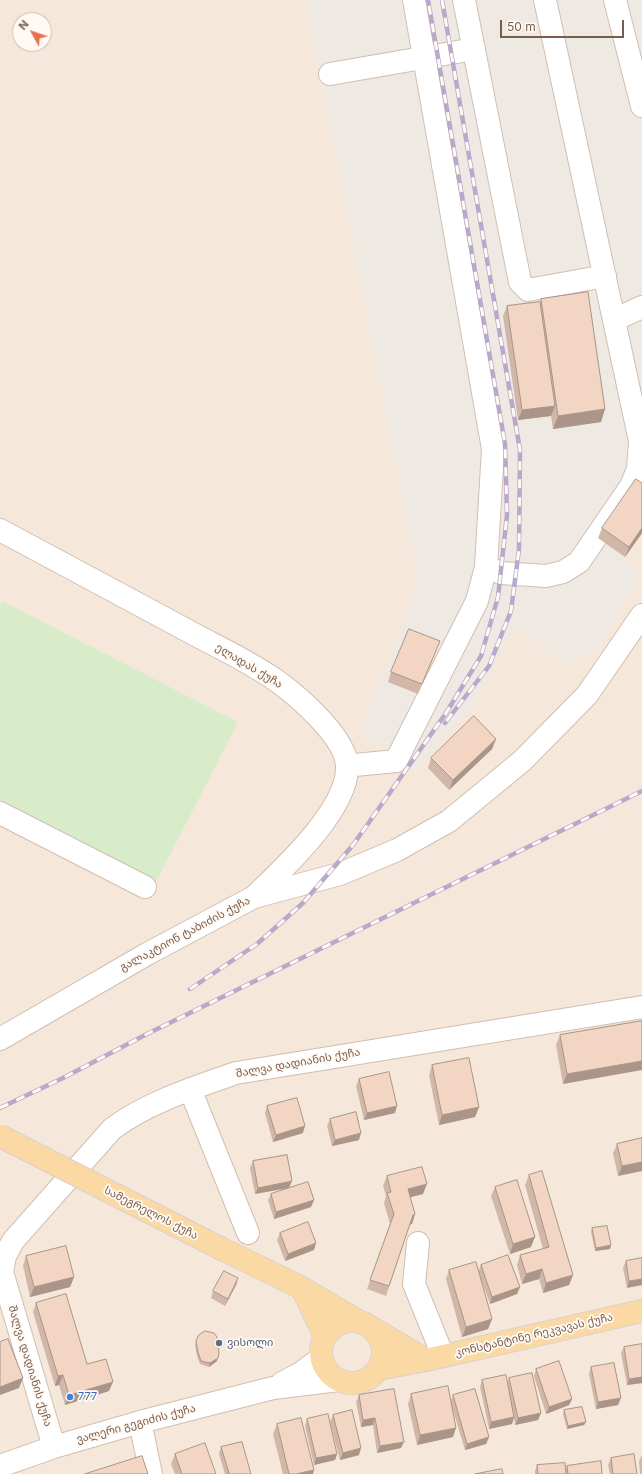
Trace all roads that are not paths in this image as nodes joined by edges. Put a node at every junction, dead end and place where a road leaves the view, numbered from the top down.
1 (414, 0) edge
2 (464, 0) edge
3 (545, 0) edge
4 (615, 0) edge
5 (474, 48) junction
6 (424, 58) junction
7 (330, 74) dead end
8 (642, 106) edge
9 (604, 276) junction
10 (642, 307) edge
11 (614, 320) junction
12 (0, 530) edge
13 (486, 567) junction
14 (642, 615) edge
15 (347, 768) junction
16 (0, 813) edge
17 (146, 887) dead end
18 (254, 897) junction
19 (642, 1007) edge
20 (0, 1039) edge
21 (190, 1089) junction
22 (0, 1136) edge
23 (248, 1233) dead end
24 (418, 1243) dead end
25 (1, 1269) edge
26 (302, 1288) junction
27 (642, 1311) edge
28 (363, 1323) junction
29 (323, 1347) junction
30 (435, 1358) junction
31 (378, 1369) junction
32 (339, 1380) junction
33 (273, 1388) junction
34 (140, 1422) junction
35 (54, 1447) junction
36 (31, 1464) edge
37 (0, 1466) edge
38 (151, 1474) edge

1 - 6 street
2 - 5 street
3 - 9 street
4 - 8 street
5 - 6 street
5 - 9 street
6 - 7 street
6 - 13 street
9 - 11 street
10 - 11 street
11 - 13 street
12 - 15 street, ელადას ქუჩა
13 - 15 street
14 - 18 street, გალაკტიონ ტაბიძის ქუჩა
15 - 18 street, ელადას ქუჩა
16 - 17 street
18 - 20 street, გალაკტიონ ტაბიძის ქუჩა
19 - 21 street, შალვა დადიანის ქუჩა
21 - 23 street
21 - 25 street, შალვა დადიანის ქუჩა
22 - 26 main road, სამეგრელოს ქუჩა, bridge
24 - 30 street
25 - 35 street, შალვა დადიანის ქუჩა
26 - 28 main road, სამეგრელოს ქუჩა
26 - 29 main road
27 - 30 main road, კონსტანტინე რეკვავას ქუჩა
28 - 29 main road
28 - 30 main road
28 - 31 main road
29 - 32 main road
29 - 33 street, ვალერი გეგიძის ქუჩა
30 - 31 main road, კონსტანტინე რეკვავას ქუჩა
31 - 32 main road
32 - 33 street, ვალერი გეგიძის ქუჩა
33 - 34 street, ვალერი გეგიძის ქუჩა
34 - 35 street, ვალერი გეგიძის ქუჩა
34 - 38 street
35 - 36 street, ვალერი გეგიძის ქუჩა
36 - 37 street, ვალერი გეგიძის ქუჩა

